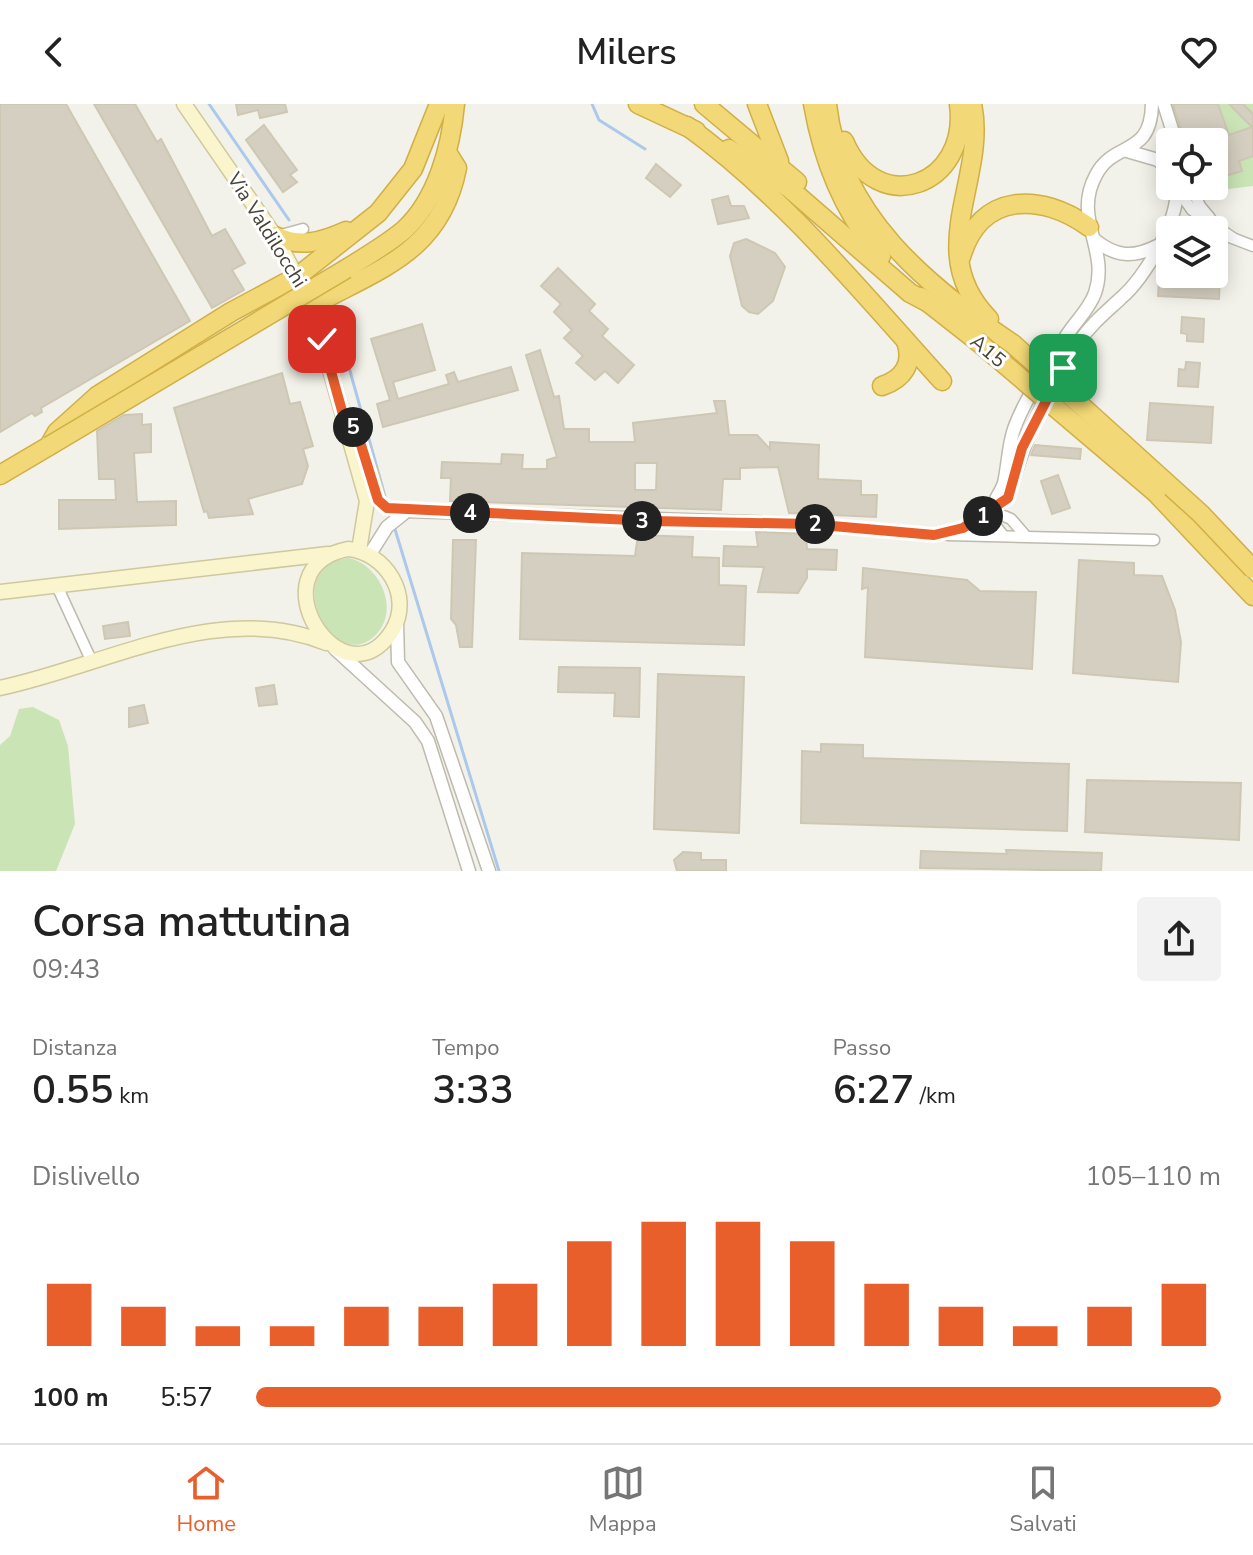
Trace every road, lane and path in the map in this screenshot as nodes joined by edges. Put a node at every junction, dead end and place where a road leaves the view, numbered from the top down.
1 (184, 104) edge
2 (439, 104) edge
3 (470, 104) edge
4 (638, 104) edge
5 (704, 104) edge
6 (742, 104) edge
7 (813, 104) edge
8 (830, 104) edge
9 (959, 104) edge
10 (972, 104) edge
11 (1152, 104) edge
12 (1164, 104) edge
13 (758, 107) edge
14 (454, 112) edge
15 (687, 126) junction
16 (1172, 128) edge
17 (1127, 151) junction
18 (447, 152) junction
19 (1156, 159) edge
20 (782, 167) junction
21 (1185, 200) edge
22 (1197, 200) edge
23 (994, 202) dead end
24 (982, 220) junction
25 (367, 222) junction
26 (303, 229) dead end
27 (838, 230) junction
28 (1092, 233) junction
29 (282, 235) junction
30 (1228, 236) edge
31 (1233, 238) junction
32 (1156, 243) edge
33 (1253, 246) edge
34 (1156, 251) edge
35 (960, 259) junction
36 (298, 276) junction
37 (929, 303) junction
38 (312, 306) junction
39 (982, 327) junction
40 (906, 341) junction
41 (942, 381) dead end
42 (882, 386) dead end
43 (344, 418) junction
44 (49, 446) junction
45 (0, 475) edge
46 (1008, 498) junction
47 (378, 500) joint
48 (407, 511) junction
49 (992, 511) junction
50 (1011, 519) junction
51 (365, 520) junction
52 (1002, 534) junction
53 (1024, 534) junction
54 (934, 535) junction
55 (1154, 540) dead end
56 (364, 552) junction
57 (331, 553) junction
58 (1253, 569) edge
59 (57, 586) junction
60 (0, 592) edge
61 (1253, 596) edge
62 (397, 623) junction
63 (329, 645) junction
64 (92, 662) junction
65 (0, 688) edge
66 (469, 871) edge
67 (489, 871) edge

1 - 29 main road, Via Valdilocchi
2 - 25 highway
3 - 14 highway
4 - 15 highway
5 - 20 highway
6 - 13 highway
7 - 37 highway, A15 / A15
8 - 9 highway
8 - 39 highway, A15 / A15
10 - 35 highway
11 - 17 street
12 - 16 street
13 - 20 highway
14 - 18 highway
15 - 27 highway
15 - 40 highway
17 - 19 street
17 - 28 street
18 - 38 highway
18 - 44 highway, bridge
20 - 27 highway
21 - 31 street
22 - 31 street
23 - 24 highway
24 - 28 highway
24 - 35 highway
25 - 29 highway
25 - 36 highway
26 - 29 street
27 - 37 highway
28 - 32 street
28 - 49 street
29 - 36 main road, Via Valdilocchi
30 - 31 street
31 - 33 street
34 - 46 street
35 - 39 highway
36 - 38 main road, Via Valdilocchi
36 - 44 highway
37 - 39 highway, A15 / A15
38 - 43 main road, Via Valdilocchi
39 - 58 highway, A15 / A15, bridge
39 - 61 highway, A15 / A15, bridge
40 - 41 highway
40 - 42 highway
43 - 47 main road, Via Valdilocchi
43 - 51 main road
44 - 45 highway
46 - 49 street
46 - 50 street
47 - 48 street
48 - 54 street
48 - 56 street
49 - 50 street
49 - 52 street
49 - 54 street
50 - 53 street
51 - 56 main road
51 - 57 main road
52 - 53 street
52 - 54 street
53 - 55 street
56 - 57 main road
56 - 62 main road
57 - 59 main road
57 - 63 main road
59 - 60 main road
59 - 64 street
62 - 63 main road
62 - 67 street
63 - 64 main road
63 - 66 street
64 - 65 main road

